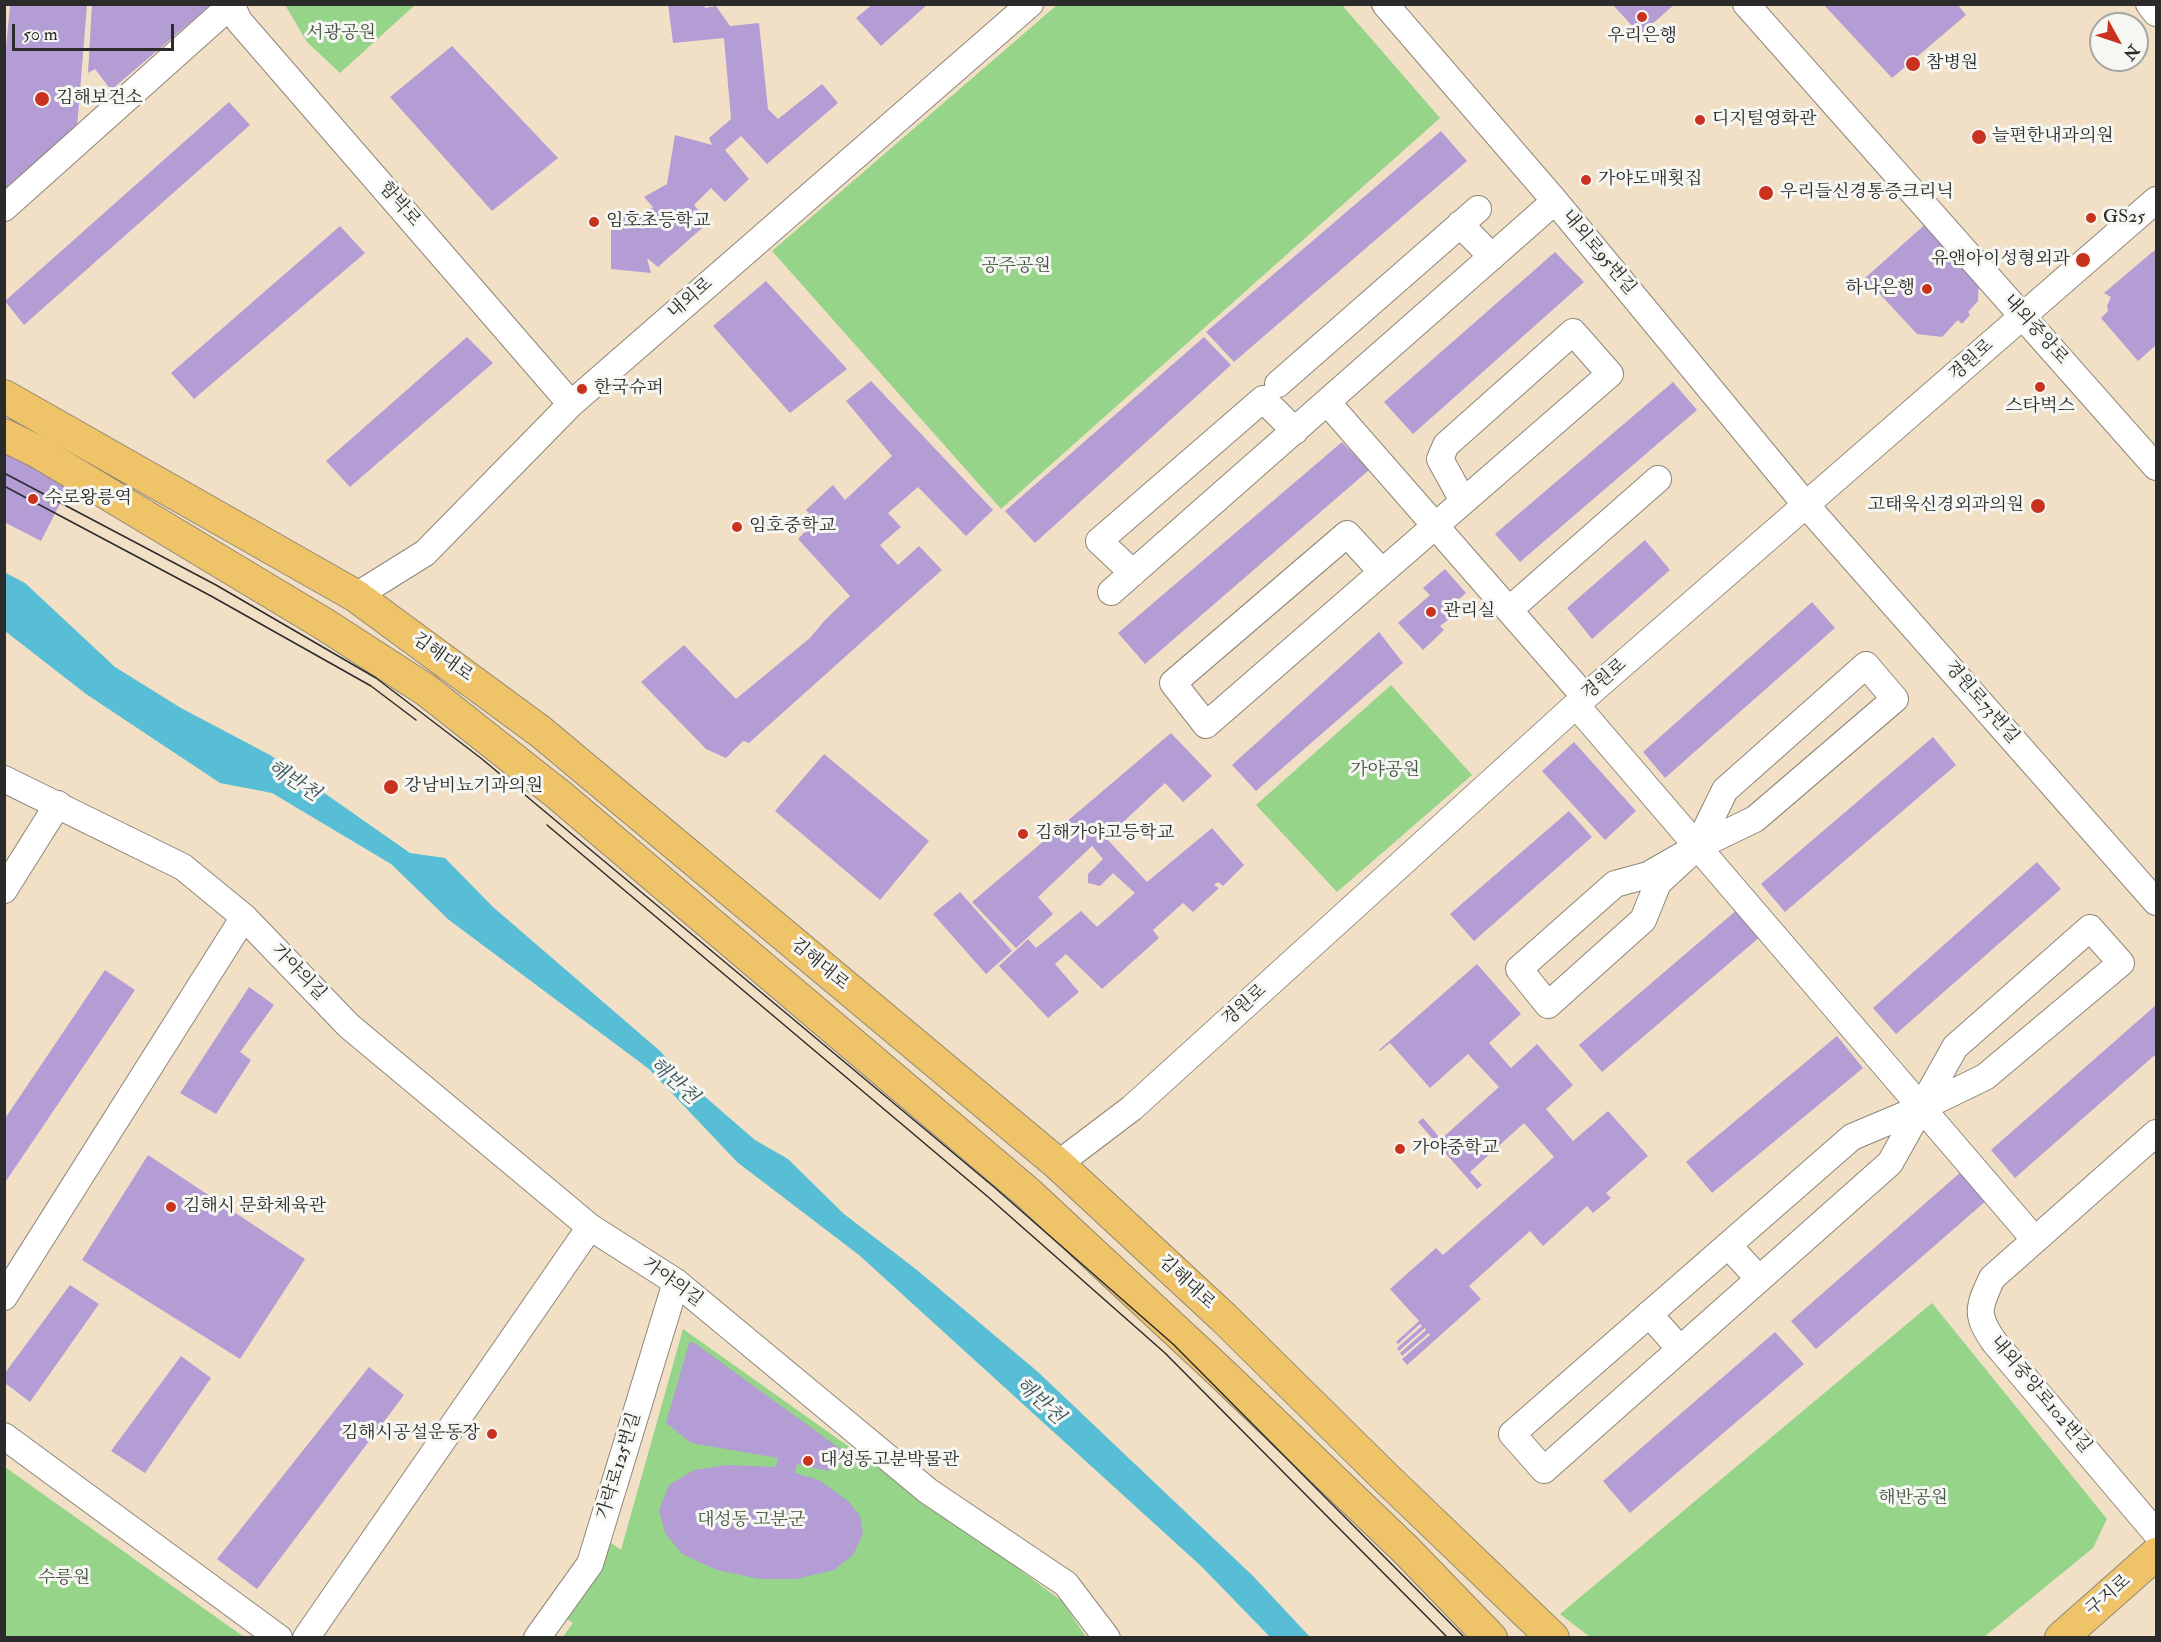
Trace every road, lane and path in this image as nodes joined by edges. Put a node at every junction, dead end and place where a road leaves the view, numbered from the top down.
1 (1030, 4) edge
2 (1385, 4) edge
3 (1746, 4) edge
4 (2149, 4) edge
5 (231, 5) edge
6 (2157, 13) edge
7 (2157, 200) edge
8 (1555, 201) junction
9 (4, 208) edge
10 (1492, 257) junction
11 (2023, 316) junction
12 (1278, 384) dead end
13 (4, 396) edge
14 (1327, 402) junction
15 (570, 404) junction
16 (1295, 431) junction
17 (4, 435) edge
18 (2157, 467) edge
19 (1658, 479) dead end
20 (1463, 501) junction
21 (1806, 505) junction
22 (1435, 526) junction
23 (1382, 572) junction
24 (1133, 573) junction
25 (1111, 592) dead end
26 (356, 596) junction
27 (1509, 610) junction
28 (1581, 701) junction
29 (4, 778) edge
30 (58, 804) junction
31 (1697, 847) junction
32 (4, 890) edge
33 (2157, 902) edge
34 (244, 917) junction
35 (1921, 1108) junction
36 (2157, 1133) edge
37 (1058, 1164) junction
38 (590, 1227) junction
39 (2035, 1240) junction
40 (1728, 1245) junction
41 (1759, 1279) junction
42 (676, 1282) junction
43 (4, 1297) edge
44 (1649, 1314) junction
45 (1680, 1349) junction
46 (4, 1436) edge
47 (2157, 1533) edge
48 (2157, 1554) edge
49 (279, 1638) edge
50 (306, 1638) edge
51 (537, 1638) edge
52 (1107, 1638) edge
53 (1491, 1638) edge
54 (1553, 1638) edge
55 (2061, 1638) edge

1 - 15 street, 내외로
2 - 8 street, 내외로95번길
3 - 11 street, 내외중앙로
4 - 6 street
5 - 9 street
5 - 15 street, 함박로
7 - 11 street, 경원로
8 - 10 street
8 - 21 street, 내외로95번길
10 - 12 street
10 - 14 street
11 - 18 street, 내외중앙로
11 - 21 street, 경원로
13 - 26 main road, 김해대로
14 - 16 street
14 - 22 street
15 - 26 street, 내외로
16 - 24 street
16 - 24 street
17 - 53 main road, 김해대로
19 - 27 street
20 - 20 street
20 - 22 street
21 - 28 street, 경원로
21 - 33 street, 경원로73번길
22 - 23 street
22 - 27 street
23 - 23 street
24 - 25 street
26 - 37 main road, 김해대로
27 - 28 street
28 - 31 street
28 - 37 street, 경원로
29 - 30 street, 가야의길
30 - 32 street
30 - 34 street, 가야의길
31 - 31 street
31 - 31 street
31 - 35 street
34 - 38 street, 가야의길
34 - 43 street
35 - 35 street
35 - 39 street
35 - 40 street
35 - 41 street
36 - 39 street, 내외중앙로102번길
37 - 54 main road, 김해대로
38 - 42 street, 가야의길
38 - 50 street
39 - 47 street, 내외중앙로102번길
40 - 41 street
40 - 44 street
41 - 45 street
42 - 51 street, 가락로125번길
42 - 52 street, 가야의길
44 - 45 street
44 - 45 street
46 - 49 street
48 - 55 main road, 구지로

